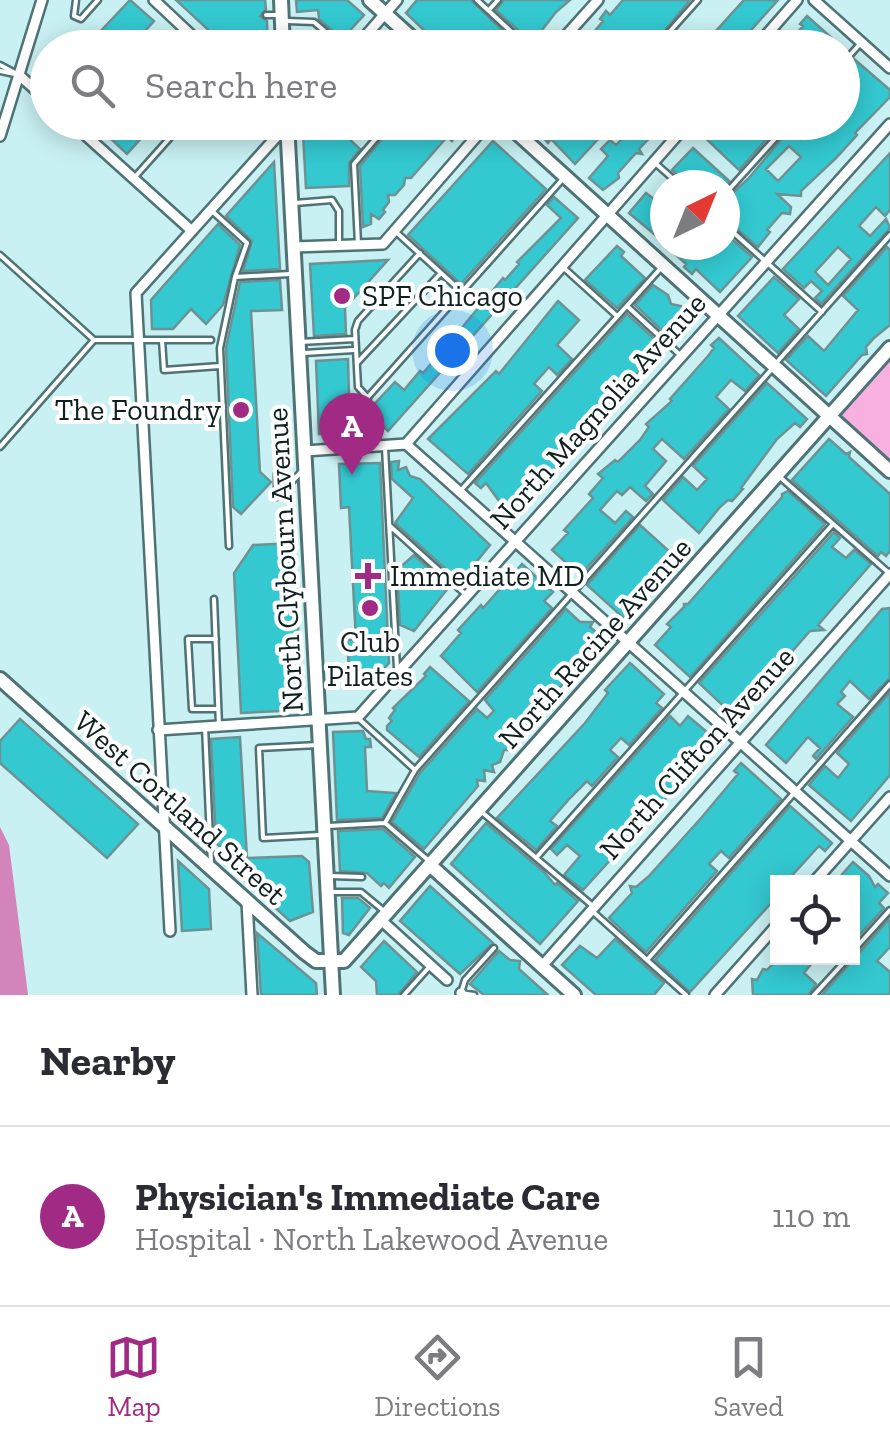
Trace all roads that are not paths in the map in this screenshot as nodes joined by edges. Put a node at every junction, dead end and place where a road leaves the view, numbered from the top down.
1 (42, 0) edge
2 (76, 0) edge
3 (98, 0) edge
4 (154, 0) edge
5 (281, 0) edge
6 (370, 0) edge
7 (397, 0) edge
8 (477, 0) edge
9 (498, 0) edge
10 (598, 0) edge
11 (698, 0) edge
12 (797, 0) edge
13 (814, 0) edge
14 (488, 10) junction
15 (385, 14) junction
16 (266, 15) dead end
17 (282, 18) junction
18 (33, 30) edge
19 (186, 30) edge
20 (282, 30) edge
21 (323, 30) edge
22 (371, 30) edge
23 (402, 30) edge
24 (510, 30) edge
25 (572, 30) edge
26 (671, 30) edge
27 (771, 30) edge
28 (848, 30) edge
29 (30, 39) edge
30 (862, 42) edge
31 (0, 68) edge
32 (890, 68) edge
33 (19, 75) junction
34 (30, 85) edge
35 (890, 124) edge
36 (0, 136) edge
37 (91, 140) edge
38 (168, 140) edge
39 (272, 140) edge
40 (288, 140) edge
41 (375, 140) edge
42 (473, 140) edge
43 (525, 140) edge
44 (673, 140) edge
45 (774, 140) edge
46 (654, 162) junction
47 (663, 170) edge
48 (565, 177) junction
49 (740, 177) edge
50 (134, 178) junction
51 (290, 203) junction
52 (210, 210) junction
53 (608, 215) junction
54 (192, 231) junction
55 (394, 231) junction
56 (890, 235) edge
57 (740, 239) edge
58 (358, 244) junction
59 (340, 246) junction
60 (293, 247) junction
61 (420, 254) junction
62 (0, 255) edge
63 (766, 262) junction
64 (562, 266) junction
65 (663, 266) junction
66 (441, 272) junction
67 (294, 274) junction
68 (235, 276) junction
69 (463, 293) junction
70 (627, 306) junction
71 (822, 312) junction
72 (718, 315) junction
73 (618, 316) junction
74 (355, 339) junction
75 (94, 340) junction
76 (162, 340) junction
77 (211, 340) dead end
78 (138, 341) junction
79 (299, 348) junction
80 (890, 348) edge
81 (356, 350) junction
82 (681, 356) junction
83 (356, 364) junction
84 (220, 366) junction
85 (774, 366) junction
86 (368, 398) junction
87 (829, 416) junction
88 (406, 444) junction
89 (385, 445) junction
90 (0, 447) edge
91 (333, 449) junction
92 (305, 450) junction
93 (306, 467) junction
94 (890, 471) edge
95 (277, 474) dead end
96 (778, 474) junction
97 (460, 491) junction
98 (833, 524) junction
99 (390, 526) junction
100 (516, 541) junction
101 (229, 546) dead end
102 (890, 574) edge
103 (572, 592) junction
104 (467, 596) junction
105 (214, 598) dead end
106 (216, 638) junction
107 (629, 642) junction
108 (398, 673) junction
109 (0, 679) edge
110 (890, 684) edge
111 (684, 692) junction
112 (218, 708) junction
113 (358, 718) junction
114 (318, 720) junction
115 (220, 726) junction
116 (205, 727) junction
117 (158, 730) junction
118 (740, 742) junction
119 (320, 744) junction
120 (415, 770) junction
121 (796, 792) junction
122 (890, 797) edge
123 (480, 810) junction
124 (386, 823) junction
125 (163, 826) junction
126 (324, 831) junction
127 (851, 841) junction
128 (536, 858) junction
129 (432, 865) junction
130 (212, 870) junction
131 (820, 875) edge
132 (326, 876) junction
133 (890, 876) edge
134 (362, 877) dead end
135 (328, 892) junction
136 (247, 902) junction
137 (593, 908) junction
138 (890, 910) edge
139 (385, 917) junction
140 (170, 931) dead end
141 (770, 933) edge
142 (860, 943) edge
143 (494, 948) dead end
144 (647, 960) junction
145 (331, 962) junction
146 (431, 965) junction
147 (842, 965) edge
148 (542, 966) junction
149 (447, 980) dead end
150 (462, 994) edge
151 (252, 995) edge
152 (333, 995) edge
153 (404, 995) edge
154 (474, 995) edge
155 (574, 995) edge
156 (686, 995) edge
157 (715, 995) edge
158 (814, 995) edge

1 - 18 street
2 - 3 lane
4 - 19 street
5 - 17 main road
6 - 15 main road
7 - 15 street
8 - 14 lane
9 - 14 lane
10 - 25 street
11 - 26 lane
12 - 27 street
13 - 28 street
14 - 24 lane
15 - 22 street
15 - 23 main road
16 - 17 lane
17 - 20 main road
17 - 21 lane
29 - 33 street
30 - 32 street
31 - 33 lane
33 - 34 street
33 - 36 street
35 - 63 street, North Magnolia Avenue
37 - 50 street
38 - 50 lane
39 - 52 street
40 - 51 main road, North Clybourn Avenue
41 - 58 lane
42 - 55 street
43 - 48 main road
44 - 46 street
45 - 49 lane
46 - 47 lane
46 - 53 street
48 - 53 main road
48 - 69 lane
50 - 54 street
51 - 59 lane
51 - 60 main road, North Clybourn Avenue
52 - 54 street
52 - 68 lane
53 - 64 street
53 - 65 main road
54 - 78 street
55 - 58 street
55 - 61 lane
56 - 71 lane
57 - 63 lane
58 - 59 street
59 - 60 street
60 - 67 main road, North Clybourn Avenue
61 - 66 lane
61 - 74 lane
62 - 75 lane
63 - 71 lane
63 - 72 street, North Magnolia Avenue
64 - 73 lane
64 - 88 street
65 - 70 lane
65 - 72 main road
66 - 69 lane
66 - 83 lane
67 - 68 lane
67 - 79 main road, North Clybourn Avenue
68 - 84 lane
69 - 86 lane
70 - 73 lane
70 - 82 lane
71 - 85 lane
72 - 82 street, North Magnolia Avenue
72 - 85 main road
73 - 97 lane
74 - 79 lane
74 - 81 lane
75 - 78 lane
75 - 90 lane
76 - 77 lane
76 - 78 lane
76 - 84 lane
78 - 117 street
79 - 81 lane
79 - 92 main road, North Clybourn Avenue
80 - 87 main road, North Racine Avenue
81 - 83 lane
82 - 100 street, North Magnolia Avenue
83 - 86 lane
84 - 101 lane
85 - 87 main road
85 - 103 lane
86 - 91 lane
87 - 94 main road
87 - 96 main road, North Racine Avenue
88 - 89 street
88 - 97 street
89 - 91 street
89 - 99 lane
91 - 92 street
92 - 93 main road, North Clybourn Avenue
93 - 95 lane
93 - 114 main road, North Clybourn Avenue
96 - 98 lane
96 - 107 main road, North Racine Avenue
97 - 100 street
98 - 102 lane
98 - 111 lane
99 - 104 lane
99 - 108 lane
100 - 103 street
100 - 104 street, North Magnolia Avenue
102 - 118 street, North Clifton Avenue
103 - 107 street
103 - 120 lane
104 - 108 street, North Magnolia Avenue
105 - 106 lane
106 - 112 lane
106 - 112 lane
107 - 111 street
107 - 123 main road, North Racine Avenue
108 - 113 street, North Magnolia Avenue
109 - 125 main road, West Cortland Street
110 - 121 lane
111 - 118 street
111 - 128 lane
112 - 115 lane
113 - 114 street
113 - 120 lane
114 - 115 street
114 - 119 main road, North Clybourn Avenue
115 - 116 street
116 - 117 street
116 - 130 lane
117 - 125 street
118 - 121 street
118 - 137 street, North Clifton Avenue
119 - 126 main road, North Clybourn Avenue
119 - 126 lane
120 - 124 lane
121 - 127 street
121 - 144 lane
122 - 127 street
123 - 128 lane
123 - 129 main road, North Racine Avenue
124 - 126 lane
124 - 129 lane
125 - 130 main road, West Cortland Street
125 - 140 street
126 - 132 main road, North Clybourn Avenue
127 - 131 street
127 - 133 street
128 - 137 lane
129 - 139 main road, North Racine Avenue
129 - 148 main road
130 - 136 main road, West Cortland Street
132 - 134 lane
132 - 135 main road, North Clybourn Avenue
135 - 139 lane
135 - 145 main road, North Clybourn Avenue
136 - 145 main road, West Cortland Street
136 - 151 street
137 - 144 lane
137 - 148 street, North Clifton Avenue
138 - 142 lane
139 - 145 main road, North Racine Avenue
139 - 146 street
141 - 157 street
143 - 150 lane
144 - 156 lane
145 - 152 main road, North Clybourn Avenue
146 - 149 street
146 - 153 lane
147 - 158 lane
148 - 155 main road
150 - 154 lane

